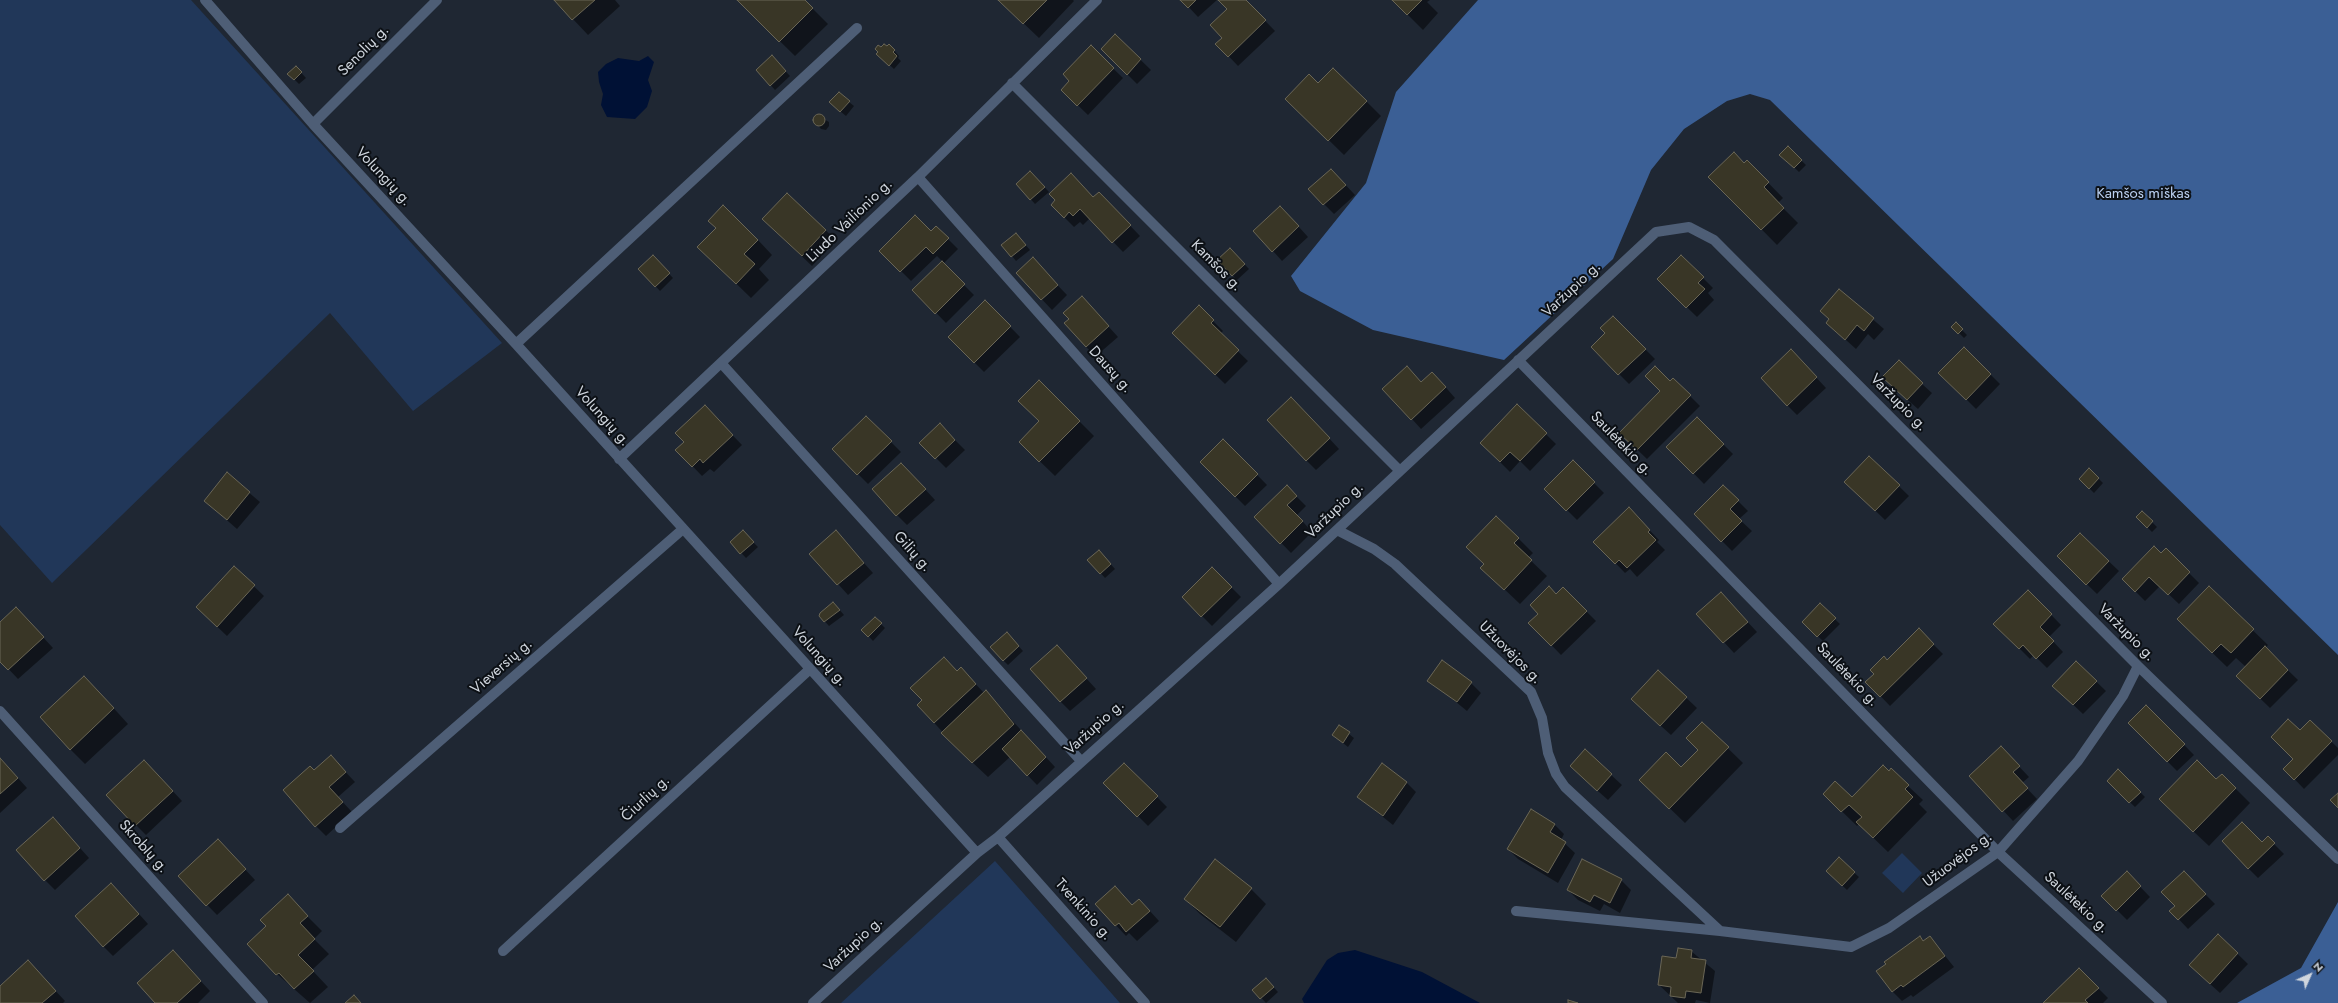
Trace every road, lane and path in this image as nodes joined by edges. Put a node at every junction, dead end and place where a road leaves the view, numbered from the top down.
1 (205, 0) edge
2 (437, 0) edge
3 (1097, 0) edge
4 (857, 28) dead end
5 (1012, 83) junction
6 (313, 124) junction
7 (918, 177) junction
8 (516, 344) junction
9 (1518, 360) junction
10 (722, 364) junction
11 (619, 459) junction
12 (1399, 470) junction
13 (683, 529) junction
14 (1337, 530) junction
15 (1279, 584) junction
16 (2138, 666) junction
17 (810, 669) junction
18 (0, 711) edge
19 (1080, 761) junction
20 (340, 828) dead end
21 (998, 837) junction
22 (1998, 852) junction
23 (977, 853) junction
24 (2338, 859) edge
25 (1516, 911) dead end
26 (1720, 931) junction
27 (503, 951) dead end
28 (263, 1003) edge
29 (813, 1003) edge
30 (1145, 1003) edge
31 (2162, 1003) edge

1 - 6 street, Volungių g.
2 - 6 street, Senolių g.
3 - 5 street, Liudo Vailionio g.
4 - 8 street
5 - 7 street, Liudo Vailionio g.
5 - 12 street, Kamšos g.
6 - 8 street, Volungių g.
7 - 10 street, Liudo Vailionio g.
7 - 15 street, Dausų g.
8 - 11 street, Volungių g.
9 - 12 street, Varžupio g.
9 - 16 street, Varžupio g.
9 - 22 street, Saulėtekio g.
10 - 11 street, Liudo Vailionio g.
10 - 19 street, Gilių g.
11 - 13 street, Volungių g.
12 - 14 street, Varžupio g.
13 - 17 street, Volungių g.
13 - 20 street, Vieversių g.
14 - 15 street, Varžupio g.
14 - 26 street, Užuovėjos g.
15 - 19 street, Varžupio g.
16 - 22 street, Užuovėjos g.
16 - 24 street, Varžupio g.
17 - 23 street, Volungių g.
17 - 27 street, Čiurlių g.
18 - 28 street, Skroblų g.
19 - 21 street, Varžupio g.
21 - 23 street, Varžupio g.
21 - 30 street, Tvenkinio g.
22 - 26 street, Užuovėjos g.
22 - 31 street, Saulėtekio g.
23 - 29 street, Varžupio g.
25 - 26 street, Užuovėjos g.

